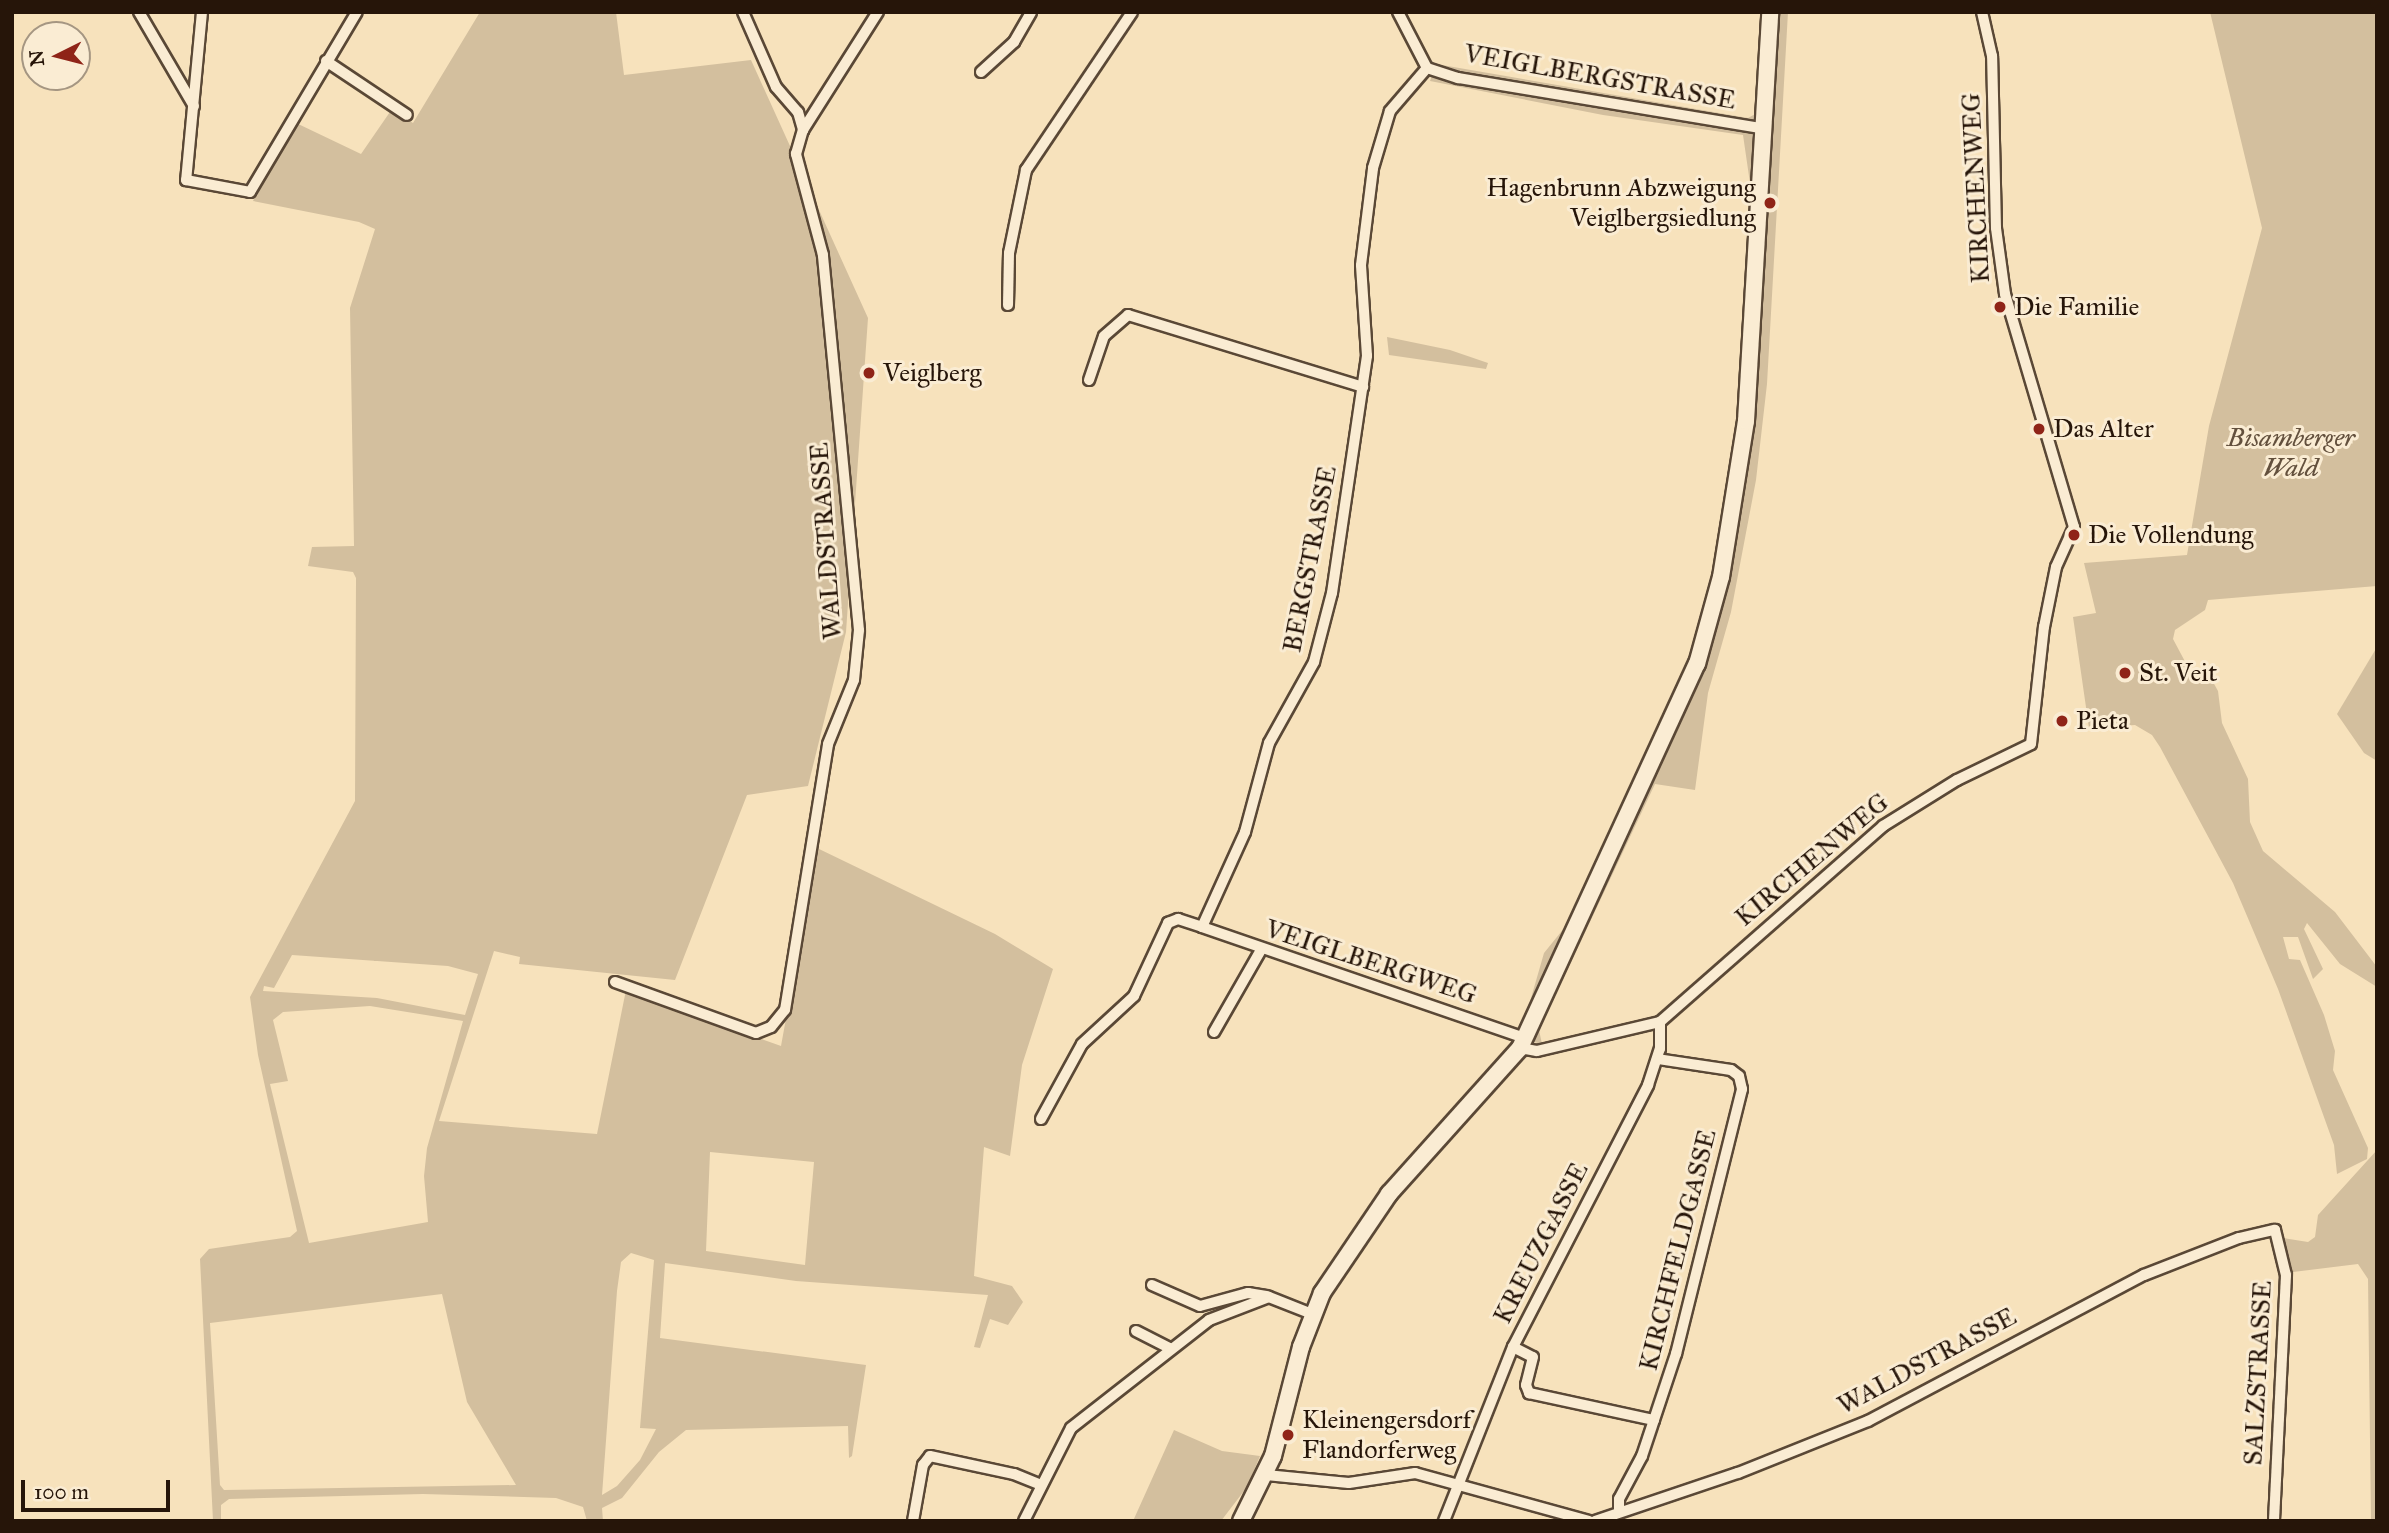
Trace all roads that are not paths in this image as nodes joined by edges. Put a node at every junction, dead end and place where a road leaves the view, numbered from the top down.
1 (139, 12) edge
2 (202, 12) edge
3 (357, 12) edge
4 (743, 12) edge
5 (878, 12) edge
6 (1031, 12) edge
7 (1132, 12) edge
8 (1398, 12) edge
9 (1770, 12) edge
10 (1982, 12) edge
11 (326, 61) junction
12 (1427, 68) junction
13 (198, 69) junction
14 (981, 72) dead end
15 (176, 74) junction
16 (195, 109) junction
17 (407, 115) dead end
18 (1766, 129) junction
19 (803, 130) junction
20 (1008, 305) dead end
21 (1089, 380) dead end
22 (1363, 387) junction
23 (1202, 927) junction
24 (1261, 950) junction
25 (615, 982) dead end
26 (1660, 1022) junction
27 (1214, 1032) dead end
28 (1523, 1043) junction
29 (1657, 1059) junction
30 (1041, 1119) dead end
31 (2275, 1230) joint
32 (1152, 1284) dead end
33 (1269, 1297) junction
34 (1312, 1314) junction
35 (1136, 1332) dead end
36 (1513, 1347) junction
37 (1170, 1348) junction
38 (1654, 1420) junction
39 (1266, 1475) junction
40 (1039, 1484) junction
41 (1458, 1486) junction
42 (1619, 1511) junction
43 (1599, 1520) edge
44 (913, 1521) edge
45 (1024, 1521) edge
46 (1241, 1521) edge
47 (1444, 1521) edge
48 (1589, 1521) edge
49 (2274, 1521) edge

1 - 15 street
2 - 13 street
3 - 11 street
4 - 19 street
5 - 19 street
6 - 14 street
7 - 20 street
8 - 12 street
9 - 18 main road
10 - 26 street, KIRCHENWEG
11 - 16 street
11 - 17 street
12 - 18 street, VEIGLBERGSTRASSE
12 - 22 street, BERGSTRASSE
13 - 15 street
13 - 16 street
15 - 16 street
18 - 28 main road
19 - 25 street, WALDSTRASSE
21 - 22 street
22 - 23 street, BERGSTRASSE
23 - 24 street, VEIGLBERGWEG
23 - 30 street
24 - 27 street
24 - 28 street, VEIGLBERGWEG
26 - 28 street, KIRCHENWEG
26 - 29 street, KREUZGASSE
28 - 34 main road
29 - 36 street, KREUZGASSE
29 - 38 street, KIRCHFELDGASSE
31 - 42 street, WALDSTRASSE
31 - 49 street, SALZSTRASSE
32 - 33 street
33 - 34 street
33 - 37 street
34 - 39 main road
35 - 37 street
36 - 38 street
36 - 41 street, KREUZGASSE
37 - 40 street
38 - 42 street, KIRCHFELDGASSE
39 - 41 street
39 - 46 main road
40 - 44 street
40 - 45 street
41 - 47 street, KREUZGASSE
41 - 48 street
42 - 43 street, WALDSTRASSE

